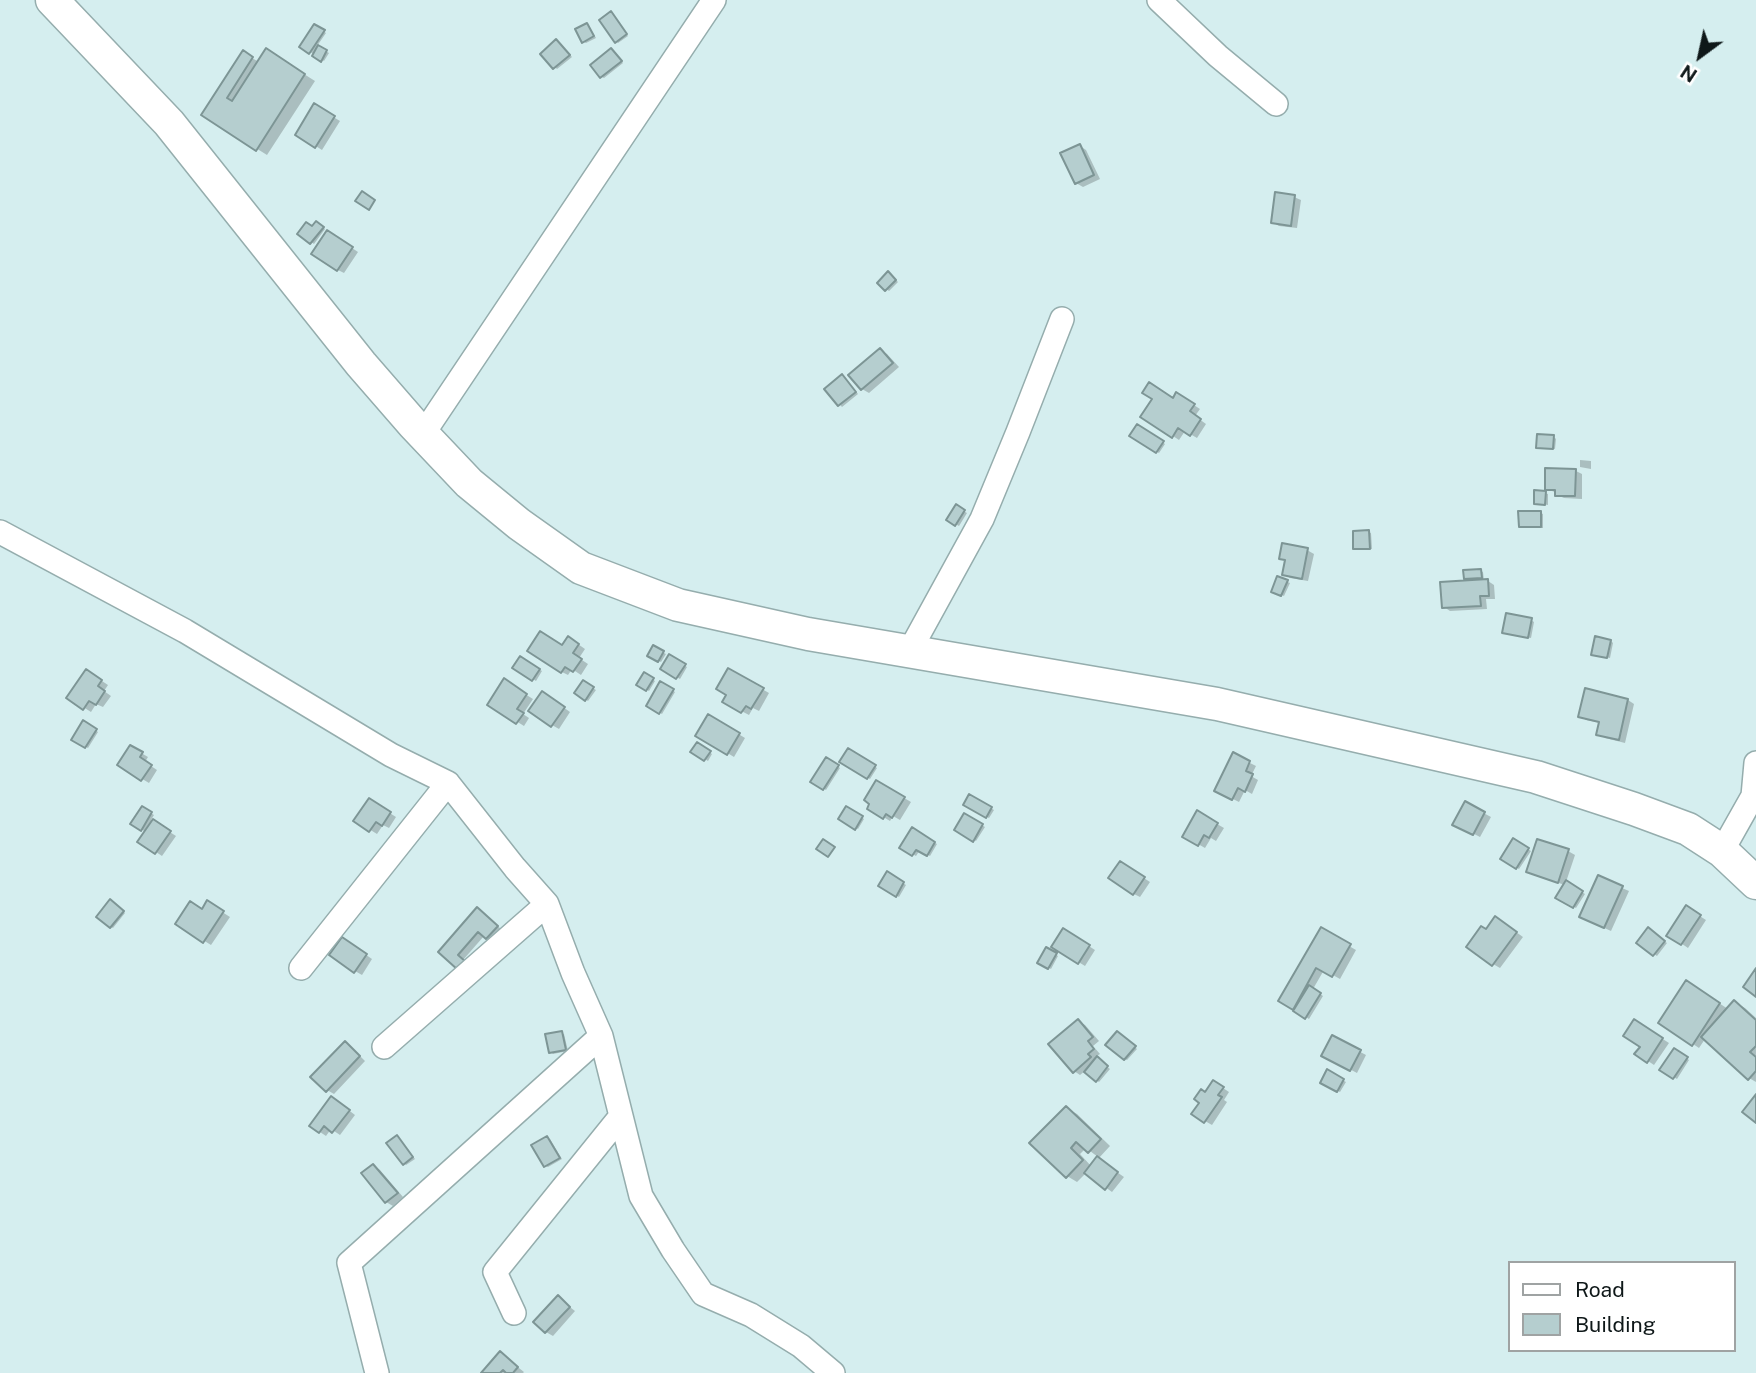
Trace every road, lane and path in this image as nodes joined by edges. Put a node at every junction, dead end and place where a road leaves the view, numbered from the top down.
1 (52, 0) edge
2 (714, 0) edge
3 (1159, 0) edge
4 (1276, 104) dead end
5 (1062, 319) dead end
6 (423, 434) junction
7 (0, 532) edge
8 (909, 652) junction
9 (1756, 763) edge
10 (448, 783) junction
11 (1722, 851) junction
12 (1756, 883) edge
13 (547, 904) junction
14 (301, 968) dead end
15 (601, 1036) junction
16 (384, 1047) dead end
17 (621, 1116) junction
18 (514, 1313) dead end
19 (377, 1373) edge
20 (833, 1373) edge

1 - 6 street
2 - 6 street
3 - 4 street
5 - 8 street
6 - 8 street
7 - 10 street
8 - 11 street
9 - 11 street
10 - 13 street
10 - 14 street
11 - 12 street
13 - 15 street
13 - 16 street
15 - 17 street
15 - 19 street
17 - 18 street
17 - 20 street

